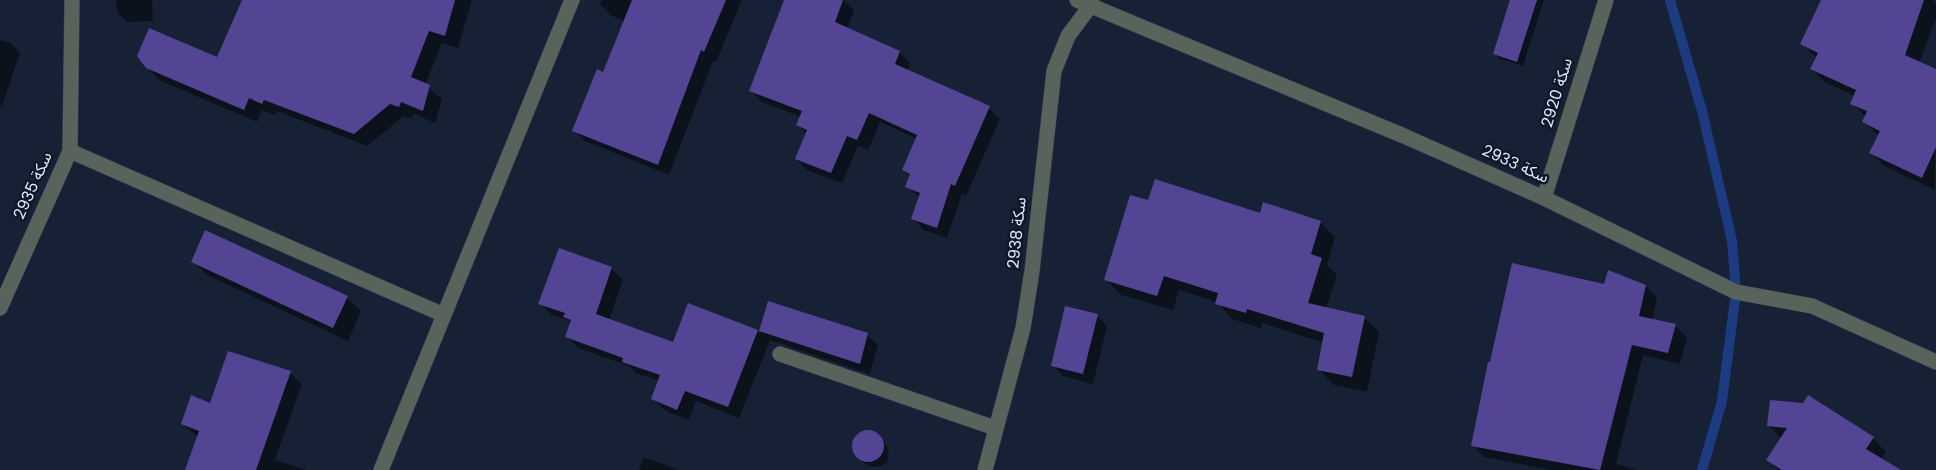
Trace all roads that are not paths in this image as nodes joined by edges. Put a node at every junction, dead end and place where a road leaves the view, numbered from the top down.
1 (72, 0) edge
2 (572, 0) edge
3 (1606, 0) edge
4 (1087, 2) edge
5 (70, 151) junction
6 (1544, 198) junction
7 (0, 308) edge
8 (444, 315) junction
9 (780, 354) dead end
10 (1936, 362) edge
11 (995, 428) junction
12 (381, 470) edge
13 (985, 470) edge

1 - 5 street, سكة 2935
2 - 8 street
3 - 6 street, سكة 2920
4 - 6 street, سكة 2933
4 - 11 street, سكة 2938
5 - 7 street, سكة 2935
5 - 8 street
6 - 10 street, سكة 2933
8 - 12 street
9 - 11 street
11 - 13 street, سكة 2938

